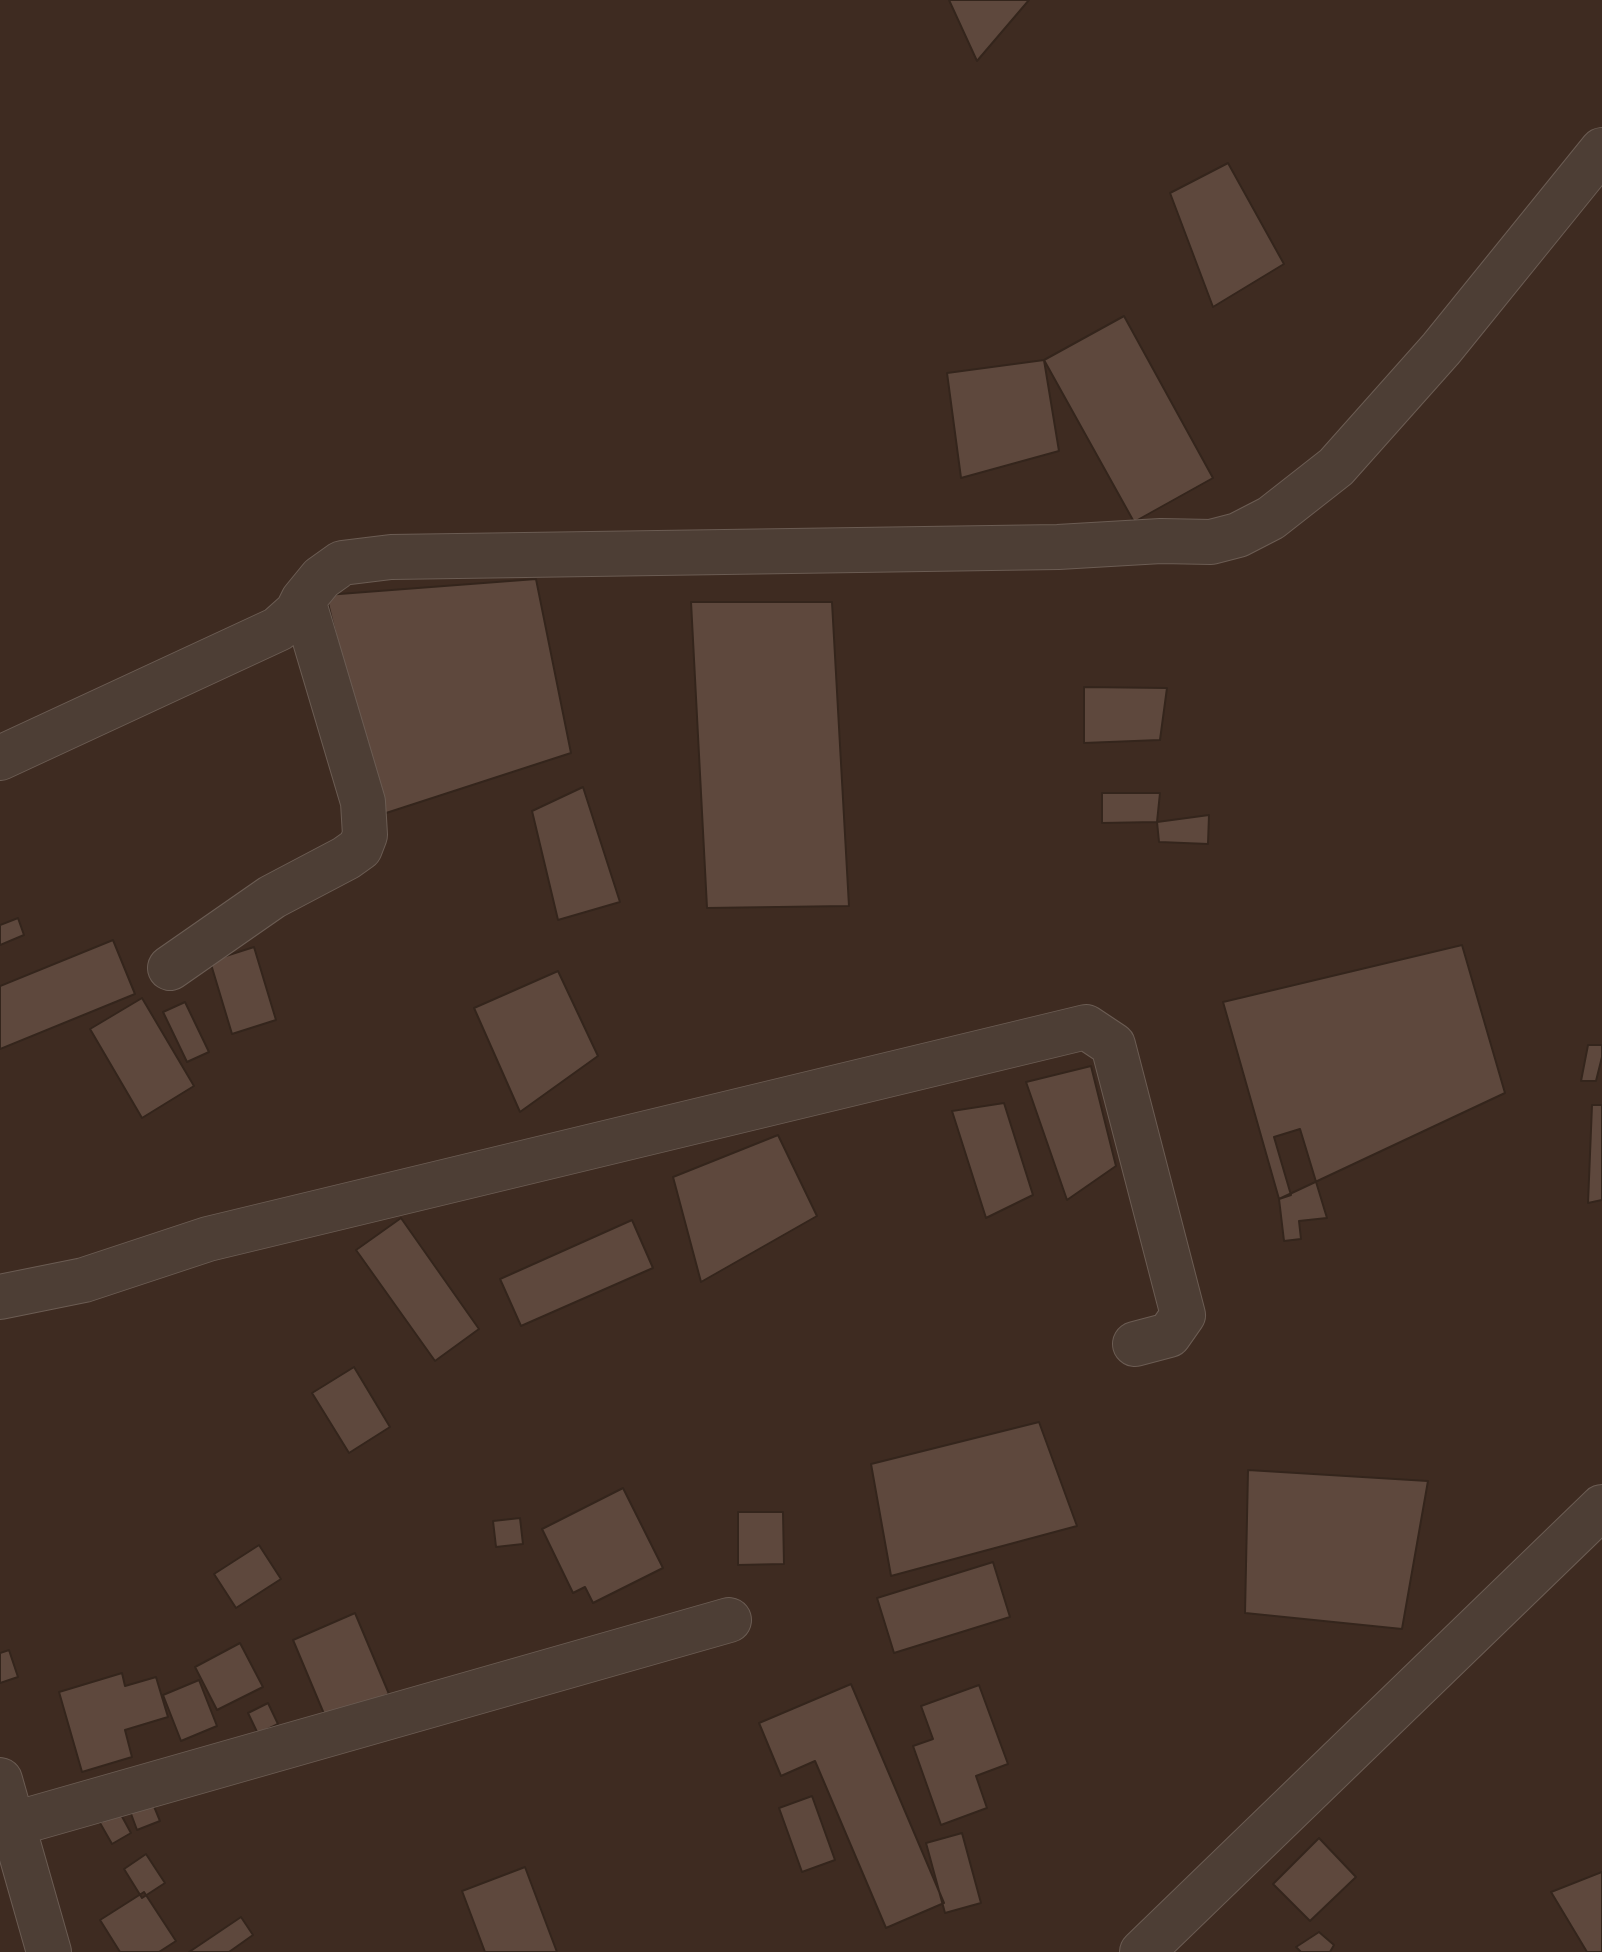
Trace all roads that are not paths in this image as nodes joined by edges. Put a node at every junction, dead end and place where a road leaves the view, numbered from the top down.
1 (1602, 150) edge
2 (303, 600) junction
3 (0, 758) edge
4 (170, 968) dead end
5 (0, 1297) edge
6 (1135, 1344) dead end
7 (1602, 1507) edge
8 (729, 1620) dead end
9 (0, 1780) edge
10 (14, 1824) junction
11 (49, 1952) edge
12 (1142, 1952) edge

1 - 2 street
2 - 3 street
2 - 4 street
5 - 6 street
7 - 12 street
8 - 10 street
9 - 10 street
10 - 11 street

